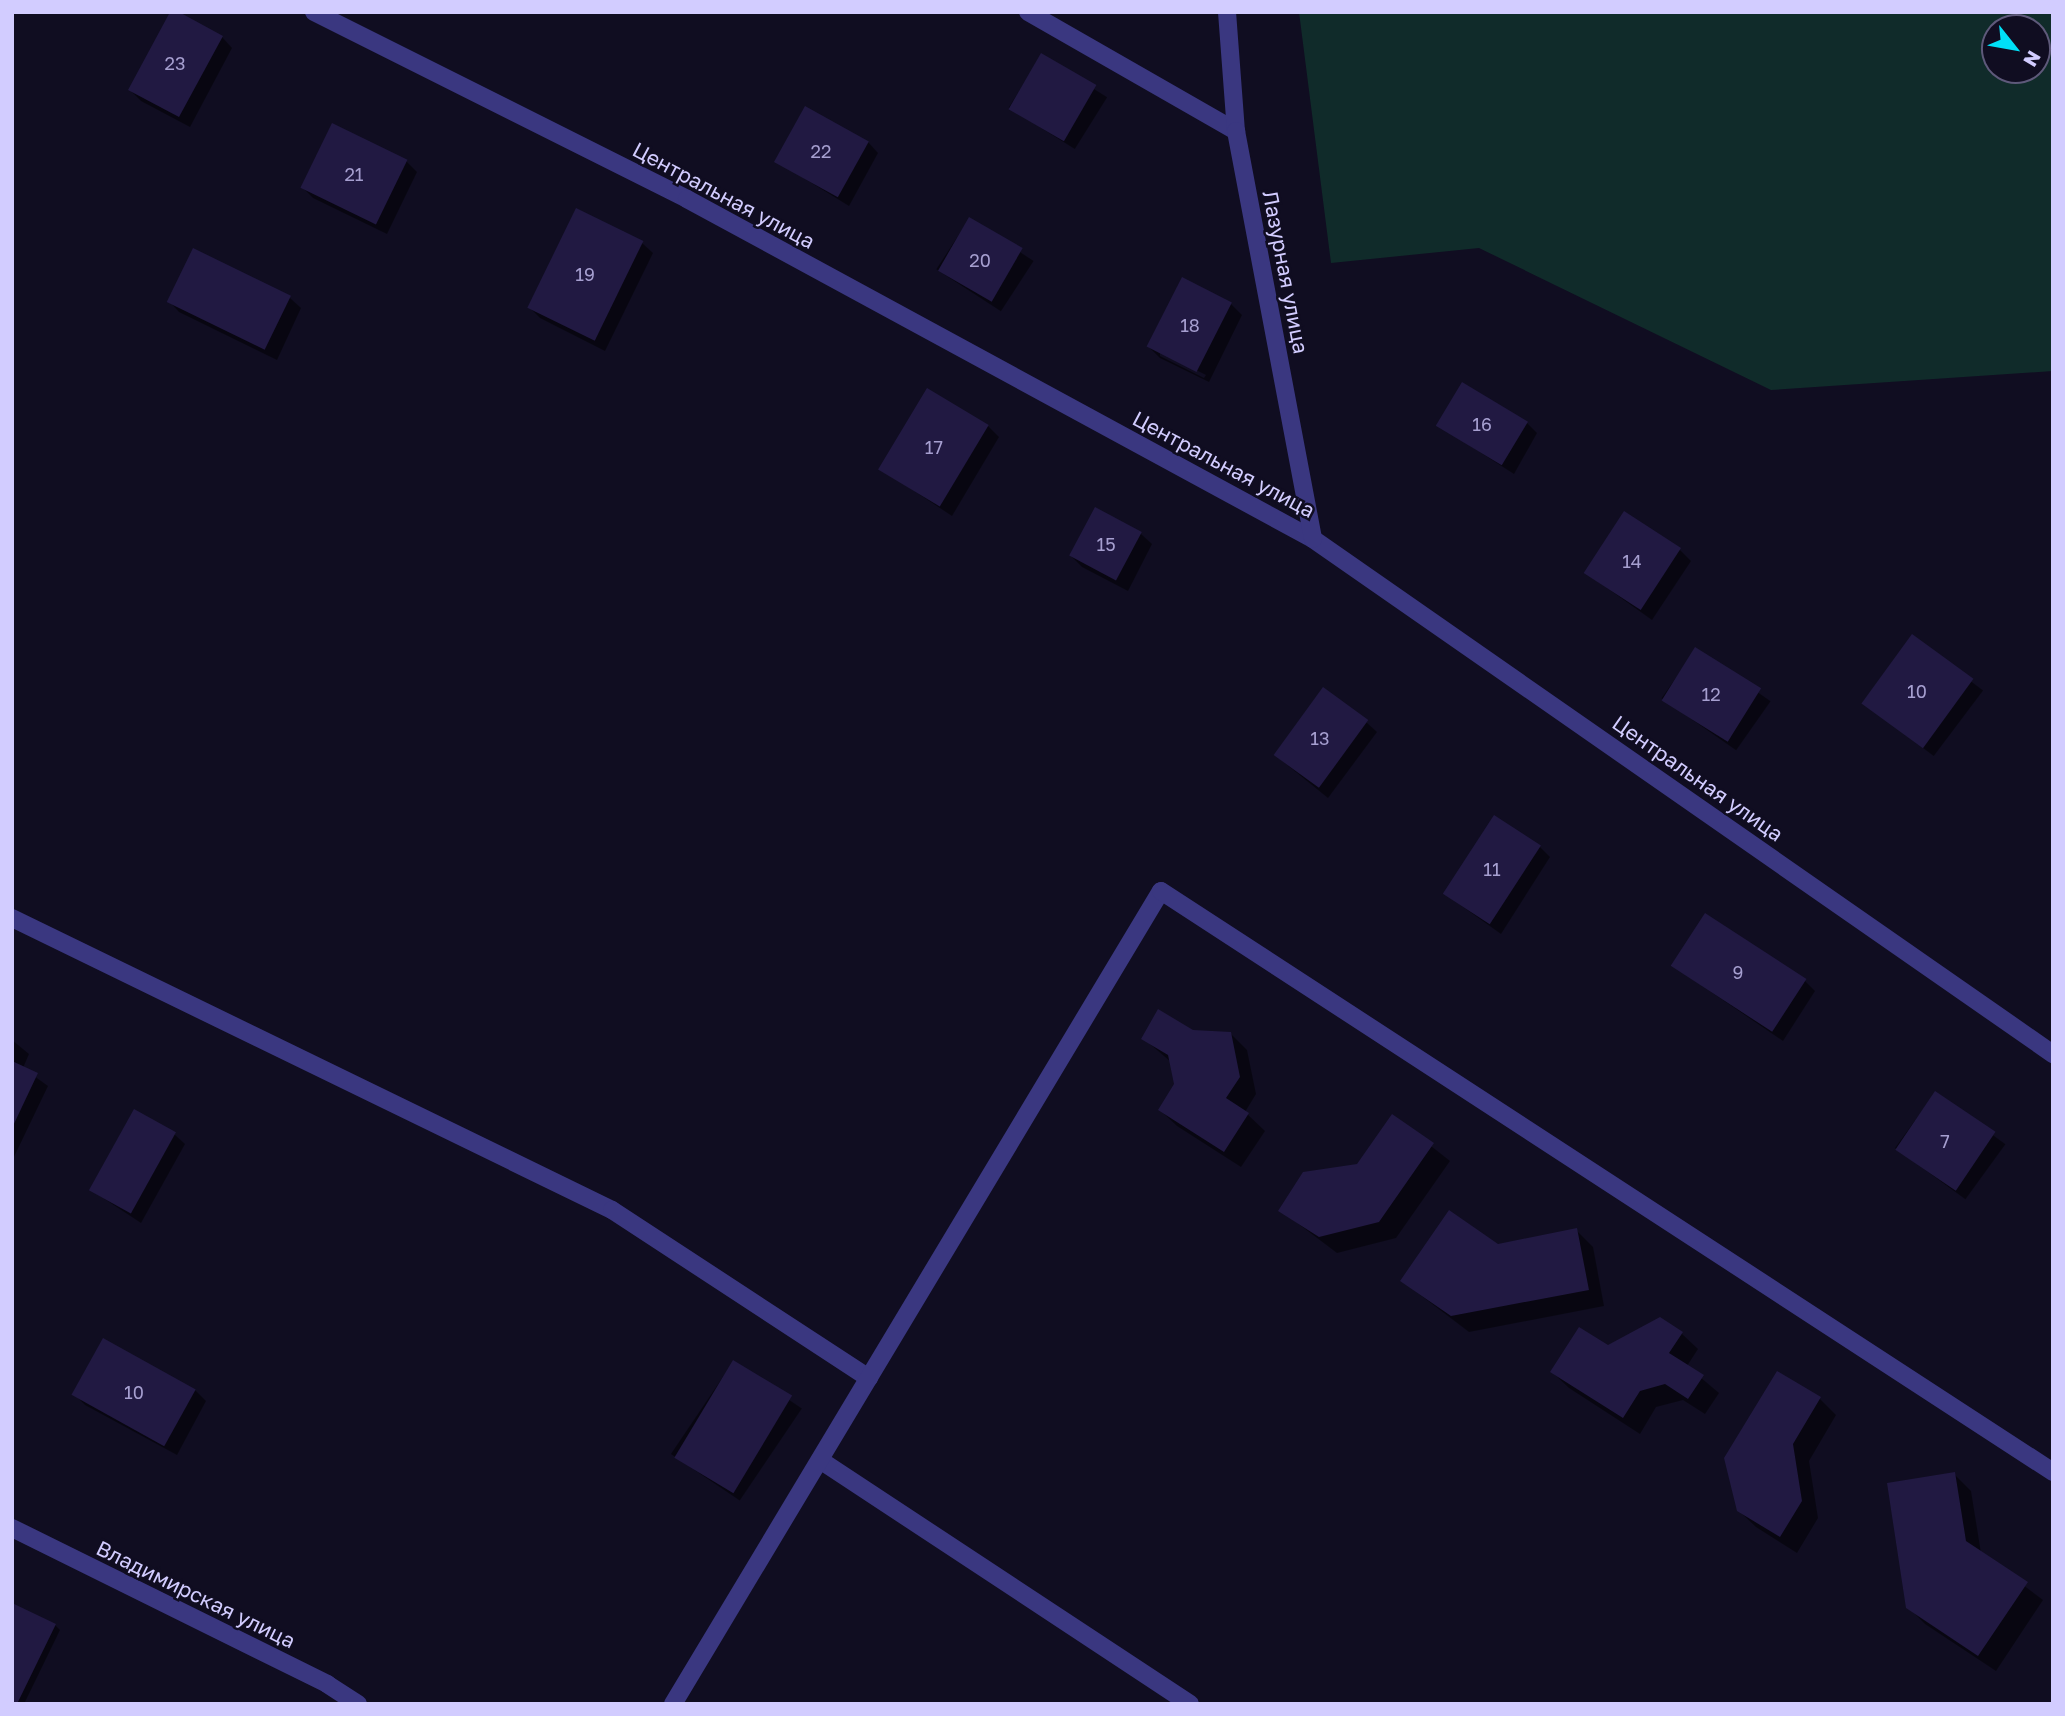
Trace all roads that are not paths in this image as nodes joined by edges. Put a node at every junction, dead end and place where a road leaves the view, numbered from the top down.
1 (314, 12) edge
2 (1028, 12) edge
3 (1227, 12) edge
4 (1236, 131) junction
5 (1313, 539) junction
6 (12, 918) edge
7 (2053, 1054) edge
8 (869, 1378) junction
9 (820, 1460) junction
10 (2053, 1472) edge
11 (12, 1528) edge
12 (358, 1704) edge
13 (673, 1704) edge
14 (1190, 1704) edge

1 - 5 street, Центральная улица
2 - 4 street
3 - 4 street, Лазурная улица
4 - 5 street, Лазурная улица
5 - 7 street, Центральная улица
6 - 8 street
8 - 9 street
8 - 10 street
9 - 13 street
9 - 14 street
11 - 12 street, Владимирская улица

